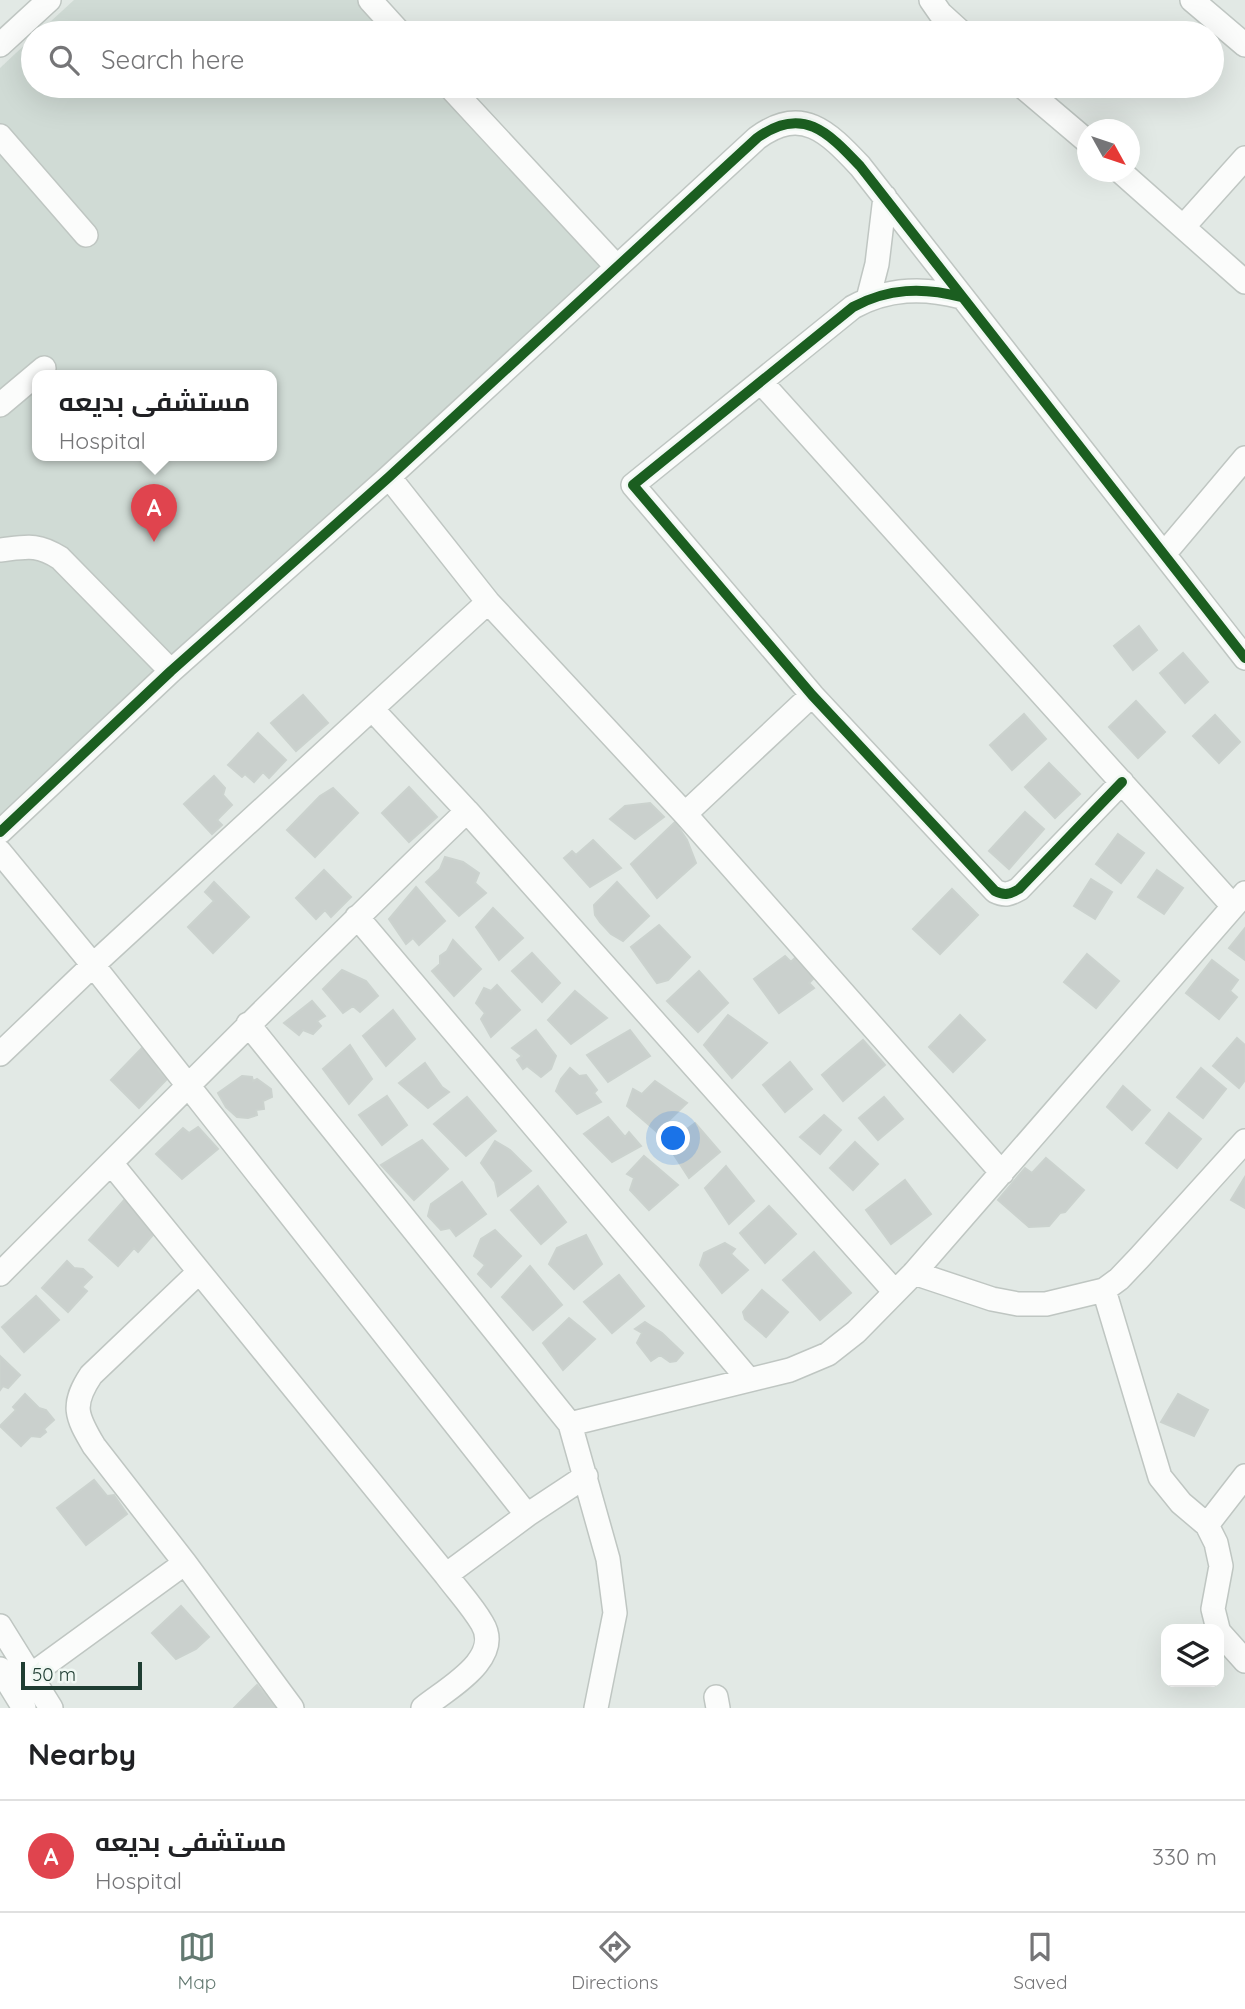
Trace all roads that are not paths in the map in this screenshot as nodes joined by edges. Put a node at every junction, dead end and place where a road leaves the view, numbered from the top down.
1 (49, 0) edge
2 (370, 0) edge
3 (931, 0) edge
4 (1192, 0) edge
5 (26, 21) edge
6 (389, 21) edge
7 (949, 21) edge
8 (1217, 21) edge
9 (21, 26) edge
10 (1224, 27) edge
11 (0, 45) edge
12 (1245, 45) edge
13 (460, 98) edge
14 (1036, 98) edge
15 (1077, 133) edge
16 (0, 135) edge
17 (1245, 158) edge
18 (1133, 182) edge
19 (885, 197) junction
20 (1184, 226) junction
21 (86, 235) dead end
22 (617, 266) junction
23 (1245, 282) edge
24 (961, 297) junction
25 (868, 299) junction
26 (44, 368) dead end
27 (42, 370) edge
28 (32, 378) edge
29 (761, 382) junction
30 (0, 405) edge
31 (1245, 458) edge
32 (389, 477) junction
33 (0, 550) edge
34 (1164, 554) junction
35 (488, 602) junction
36 (1245, 658) edge
37 (171, 671) junction
38 (812, 695) junction
39 (372, 709) junction
40 (1122, 782) junction
41 (467, 811) junction
42 (685, 814) junction
43 (0, 832) edge
44 (0, 852) edge
45 (1239, 899) edge
46 (357, 917) junction
47 (93, 965) junction
48 (248, 1024) junction
49 (0, 1054) edge
50 (189, 1086) junction
51 (1245, 1141) edge
52 (111, 1163) junction
53 (1002, 1172) junction
54 (199, 1272) junction
55 (914, 1273) junction
56 (0, 1274) edge
57 (1104, 1290) junction
58 (895, 1292) junction
59 (749, 1380) junction
60 (570, 1424) junction
61 (586, 1476) junction
62 (1245, 1476) edge
63 (527, 1515) junction
64 (1207, 1525) junction
65 (185, 1563) junction
66 (446, 1575) junction
67 (1217, 1624) edge
68 (0, 1626) edge
69 (1224, 1637) edge
70 (1245, 1661) edge
71 (31, 1675) junction
72 (3, 1679) edge
73 (24, 1708) edge
74 (51, 1708) edge
75 (292, 1708) edge
76 (423, 1708) edge
77 (596, 1708) edge

1 - 5 street
2 - 6 street
3 - 7 street
4 - 8 street
9 - 11 street
10 - 12 street
13 - 22 street
14 - 15 street
16 - 21 street
17 - 20 street
18 - 20 street
19 - 22 street
19 - 24 street
19 - 25 street
20 - 23 street
22 - 32 street
24 - 25 street
24 - 34 street
25 - 29 street
26 - 27 street
28 - 30 street
29 - 38 street
29 - 40 street
31 - 34 street
32 - 35 street
32 - 37 street
33 - 37 street
34 - 36 street
35 - 39 street
35 - 42 street
37 - 43 street
38 - 40 street
38 - 42 street
39 - 41 street
39 - 47 street
40 - 45 street
41 - 46 street
41 - 58 street
42 - 53 street
44 - 47 street
45 - 53 street
46 - 48 street
46 - 59 street
47 - 49 street
47 - 50 street
48 - 50 street
48 - 60 street
50 - 52 street
50 - 63 street
51 - 57 street
52 - 54 street
52 - 56 street
53 - 55 street
54 - 65 street
54 - 66 street
55 - 57 street
55 - 58 street
57 - 64 street
58 - 59 street
59 - 60 street
60 - 61 street
61 - 63 street
61 - 77 street
62 - 64 street
63 - 66 street
64 - 67 street
65 - 71 street
65 - 75 street
66 - 76 street
68 - 71 street
69 - 70 street
71 - 74 street
72 - 73 street

